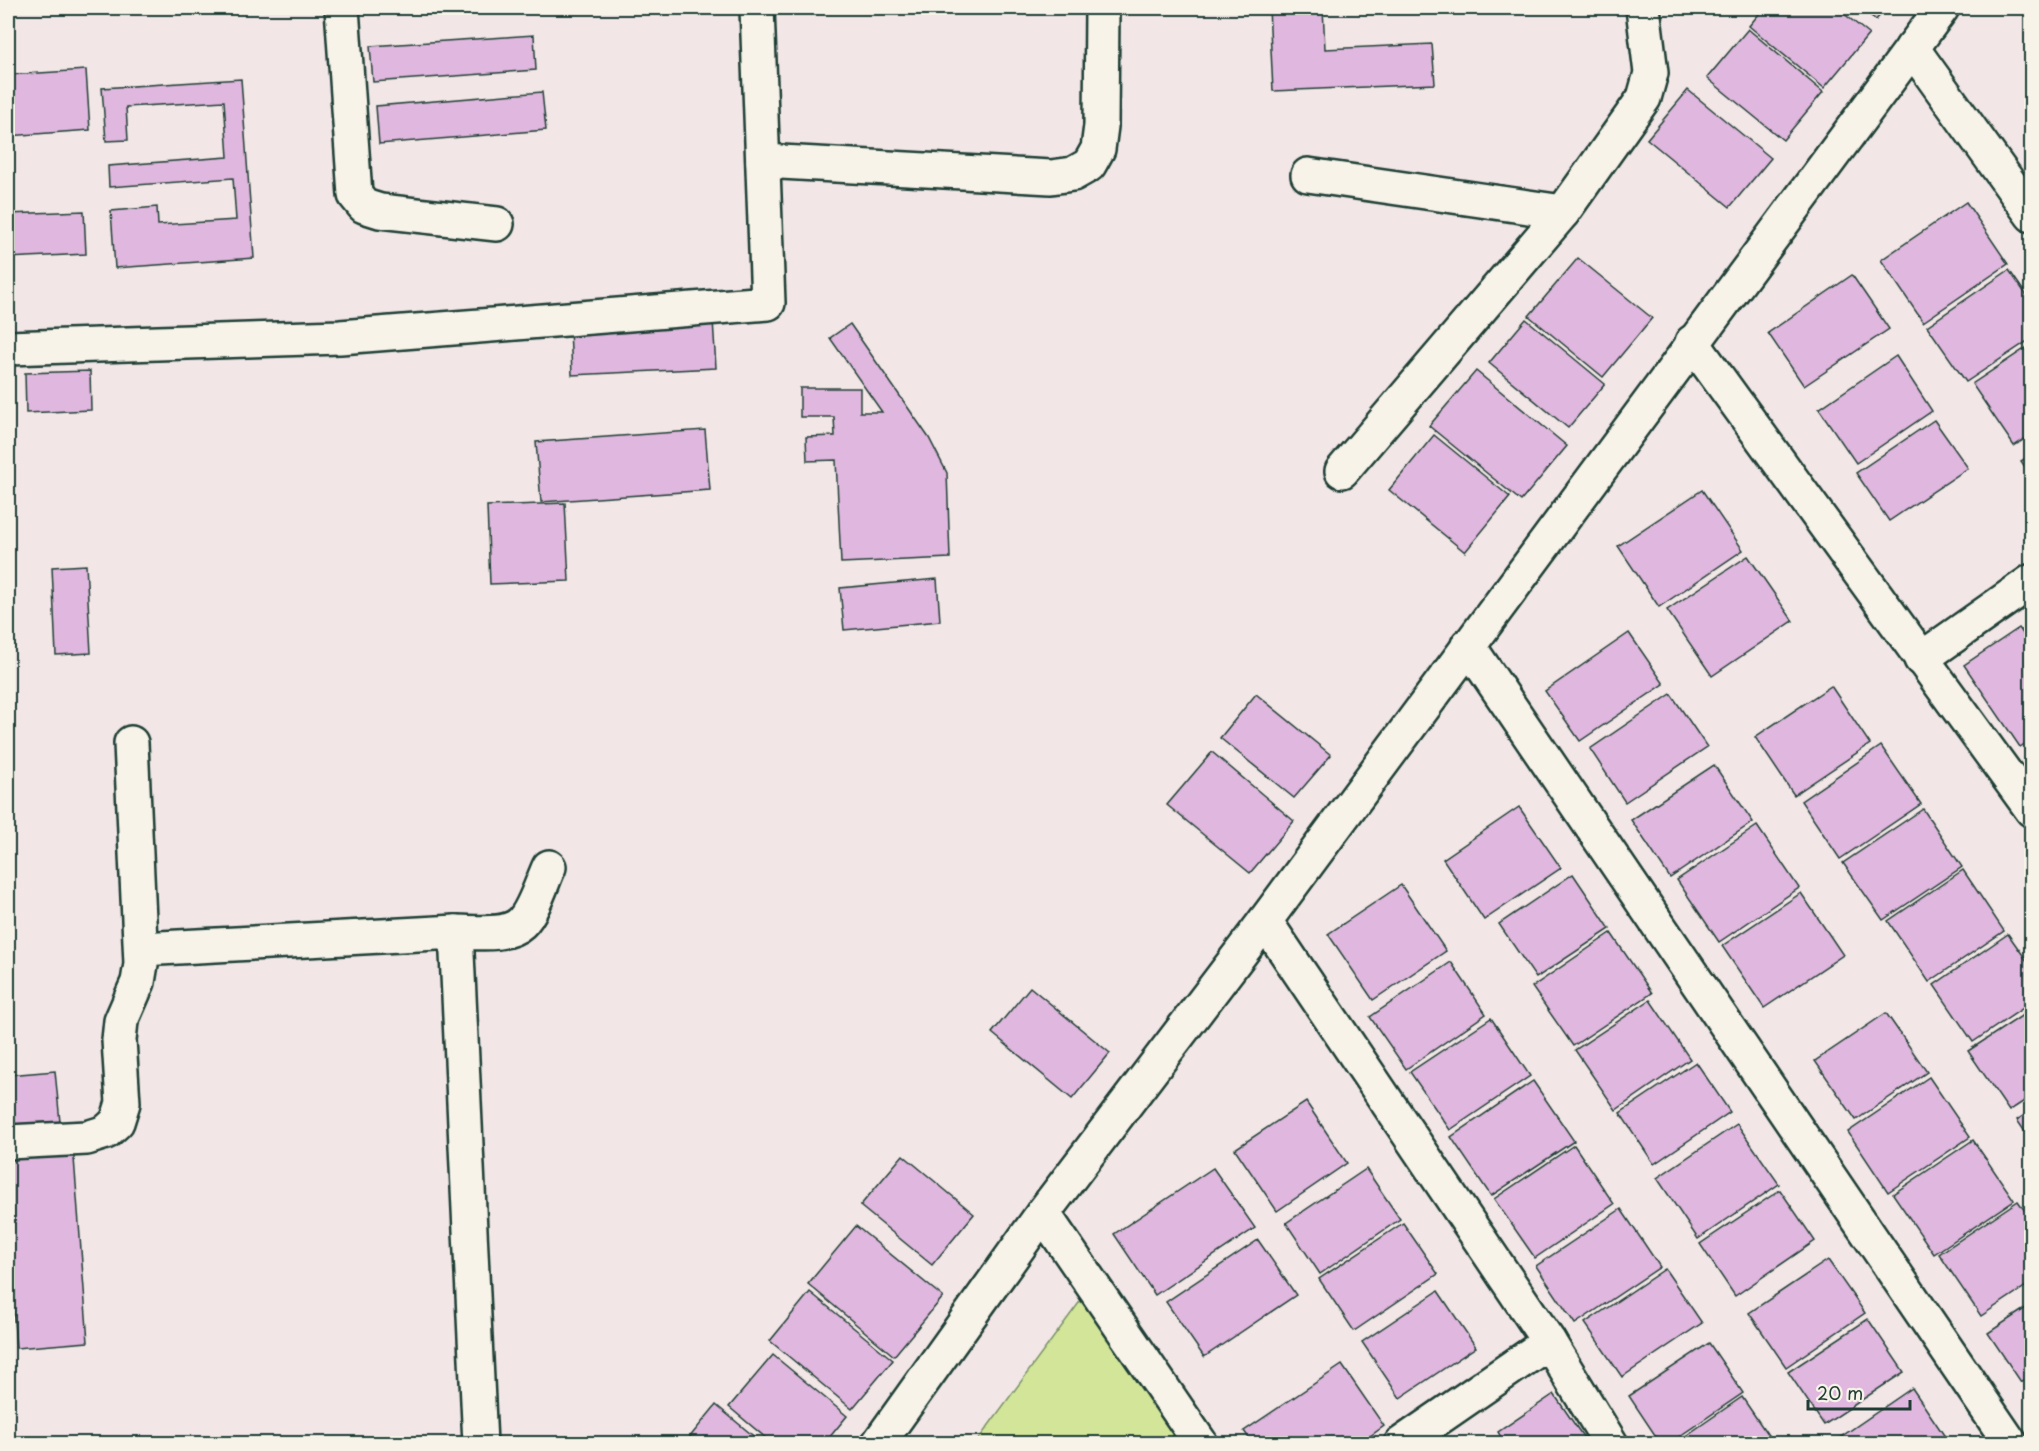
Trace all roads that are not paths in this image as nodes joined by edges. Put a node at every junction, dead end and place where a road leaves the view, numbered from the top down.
1 (342, 8) edge
2 (757, 8) edge
3 (1102, 8) edge
4 (1643, 8) edge
5 (1942, 8) edge
6 (1912, 48) junction
7 (763, 161) junction
8 (1308, 175) dead end
9 (1563, 212) junction
10 (2031, 215) edge
11 (497, 224) dead end
12 (1692, 342) junction
13 (8, 348) edge
14 (1342, 471) dead end
15 (2031, 581) edge
16 (1468, 645) junction
17 (1922, 659) junction
18 (131, 743) dead end
19 (2031, 810) edge
20 (549, 867) dead end
21 (1264, 921) junction
22 (456, 932) junction
23 (141, 949) junction
24 (8, 1142) edge
25 (1044, 1213) junction
26 (1549, 1342) junction
27 (480, 1443) edge
28 (878, 1443) edge
29 (1201, 1443) edge
30 (1401, 1443) edge
31 (1611, 1443) edge
32 (2011, 1443) edge

1 - 11 street
2 - 7 street
3 - 7 street
4 - 9 street
5 - 6 street
6 - 10 street
6 - 12 street
7 - 13 street
8 - 9 street
9 - 14 street
12 - 16 street
12 - 17 street
15 - 17 street
16 - 21 street
16 - 32 street
17 - 19 street
18 - 23 street
20 - 22 street
21 - 25 street
21 - 26 street
22 - 23 street
22 - 27 street
23 - 24 street
25 - 28 street
25 - 29 street
26 - 30 street
26 - 31 street

